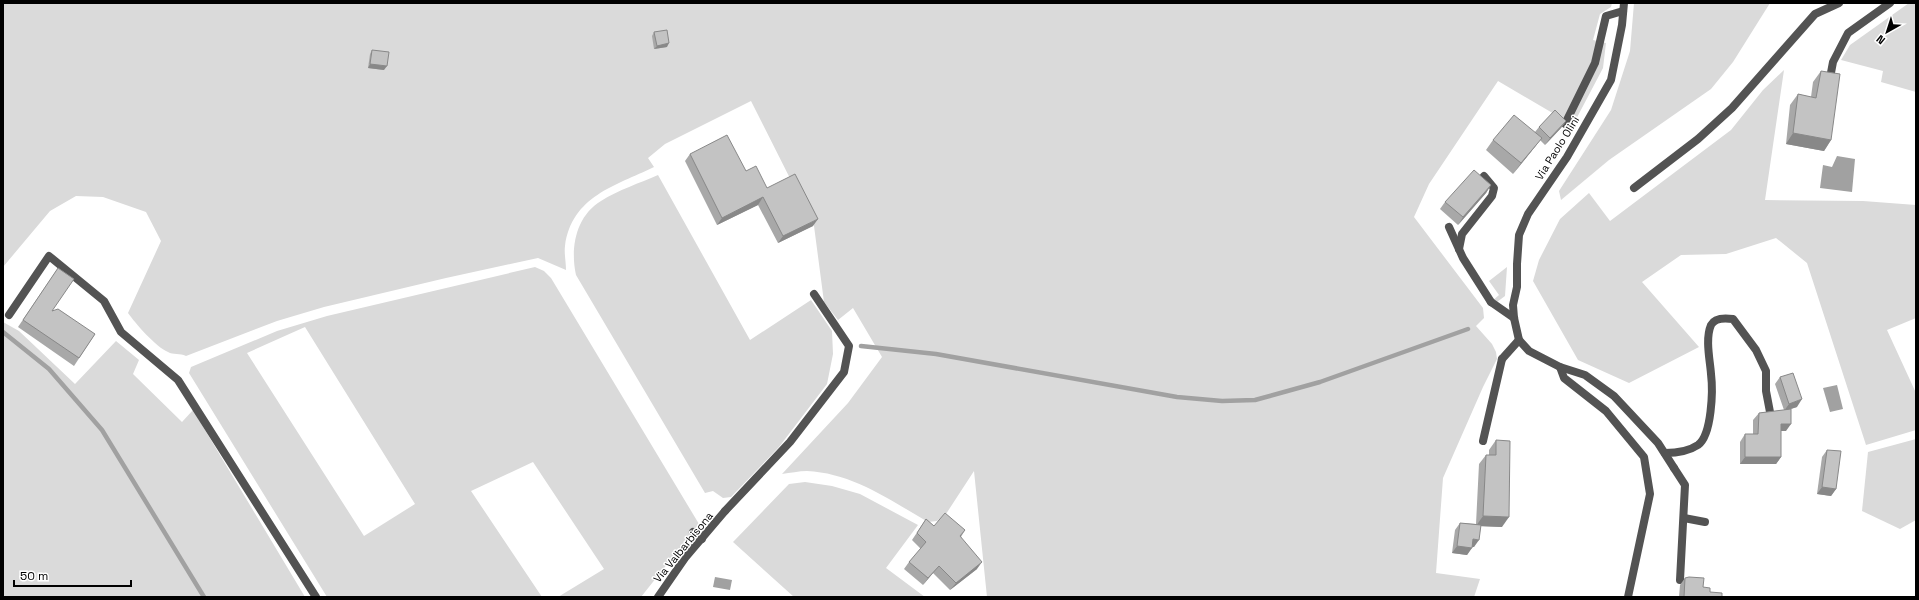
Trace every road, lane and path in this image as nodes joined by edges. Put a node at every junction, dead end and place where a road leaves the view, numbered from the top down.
1 (1839, 3) edge
2 (1890, 3) edge
3 (1624, 7) edge
4 (1830, 78) edge
5 (1565, 124) edge
6 (1484, 176) dead end
7 (1634, 188) dead end
8 (1449, 227) dead end
9 (1459, 249) junction
10 (814, 294) dead end
11 (10, 315) dead end
12 (1514, 318) junction
13 (1519, 340) junction
14 (1560, 367) junction
15 (1770, 412) edge
16 (1483, 441) dead end
17 (1665, 453) junction
18 (1684, 518) junction
19 (1705, 522) dead end
20 (693, 532) dead end
21 (702, 539) junction
22 (1680, 580) dead end
23 (316, 597) edge
24 (658, 597) edge
25 (1628, 597) edge

1 - 7 street
2 - 4 street
3 - 5 street
3 - 12 street, Via Paolo Olini
6 - 9 street
8 - 9 street
9 - 12 street
10 - 21 street, Via Valbarbisona
11 - 23 street
12 - 13 street, Via Paolo Olini
13 - 14 street
13 - 16 street
14 - 17 street
14 - 25 street
15 - 17 street
17 - 18 street
18 - 19 street
18 - 22 street
20 - 21 street
21 - 24 street, Via Valbarbisona

